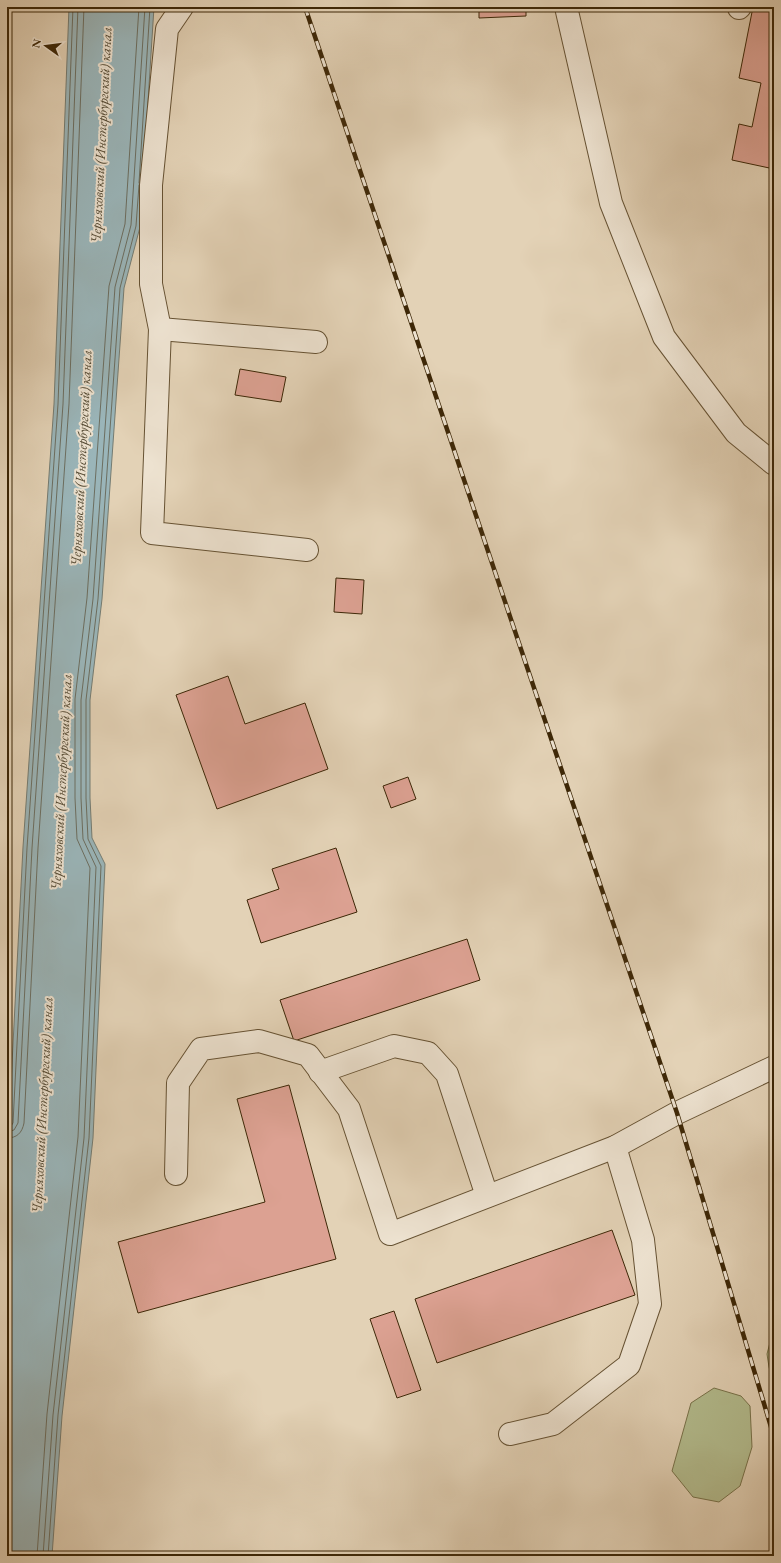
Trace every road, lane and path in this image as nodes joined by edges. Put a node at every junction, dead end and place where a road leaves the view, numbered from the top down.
1 (182, 7) edge
2 (566, 7) edge
3 (160, 329) junction
4 (316, 342) dead end
5 (774, 464) edge
6 (307, 550) dead end
7 (774, 1067) edge
8 (320, 1072) junction
9 (615, 1147) junction
10 (176, 1174) dead end
11 (487, 1196) junction
12 (510, 1434) dead end

1 - 3 street
2 - 5 street
3 - 4 street
3 - 6 street
7 - 9 street
8 - 10 street
8 - 11 street
8 - 11 street
9 - 11 street
9 - 12 street

